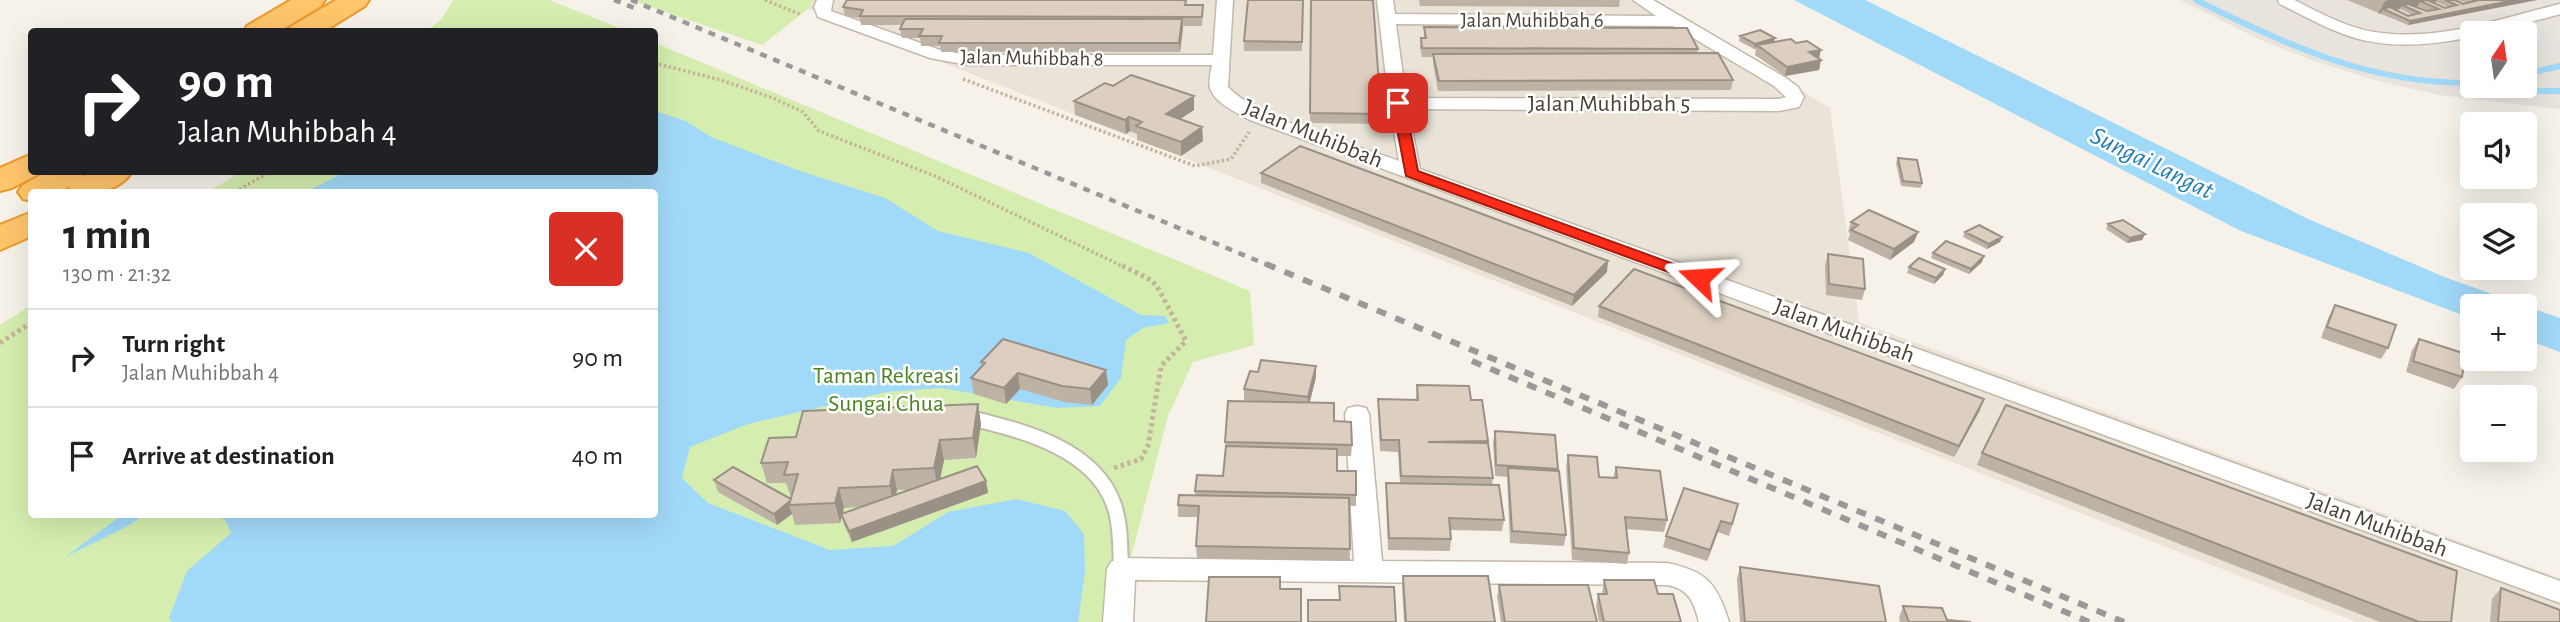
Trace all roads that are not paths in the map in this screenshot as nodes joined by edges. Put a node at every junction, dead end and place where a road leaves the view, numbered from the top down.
1 (311, 0) edge
2 (357, 0) edge
3 (825, 0) edge
4 (1225, 0) edge
5 (1385, 0) edge
6 (1641, 0) edge
7 (2283, 0) edge
8 (2560, 9) edge
9 (1388, 19) junction
10 (1675, 21) junction
11 (264, 28) edge
12 (309, 28) edge
13 (327, 28) edge
14 (1221, 60) junction
15 (1398, 103) junction
16 (28, 140) edge
17 (28, 150) edge
18 (0, 152) edge
19 (0, 164) edge
20 (28, 166) edge
21 (1411, 173) junction
22 (65, 175) edge
23 (110, 175) edge
24 (0, 181) edge
25 (41, 189) edge
26 (88, 189) edge
27 (28, 197) edge
28 (0, 212) edge
29 (28, 224) edge
30 (0, 239) edge
31 (948, 414) edge
32 (1357, 414) dead end
33 (1121, 569) junction
34 (1370, 572) junction
35 (2560, 592) edge
36 (1118, 622) edge
37 (1714, 622) edge

1 - 11 highway
2 - 12 highway
2 - 13 highway
3 - 14 street, Jalan Muhibbah 8
4 - 14 street, Jalan Muhibbah
5 - 9 street
6 - 10 street
7 - 8 lane
9 - 10 street, Jalan Muhibbah 6
9 - 15 street
10 - 15 street, Jalan Muhibbah 5
14 - 21 street, Jalan Muhibbah
15 - 21 street
16 - 18 highway
17 - 19 highway
20 - 24 highway
21 - 35 street, Jalan Muhibbah
22 - 25 highway
23 - 26 highway
27 - 28 highway
29 - 30 highway
31 - 33 lane
32 - 34 street
33 - 34 street
33 - 36 street
34 - 37 street

